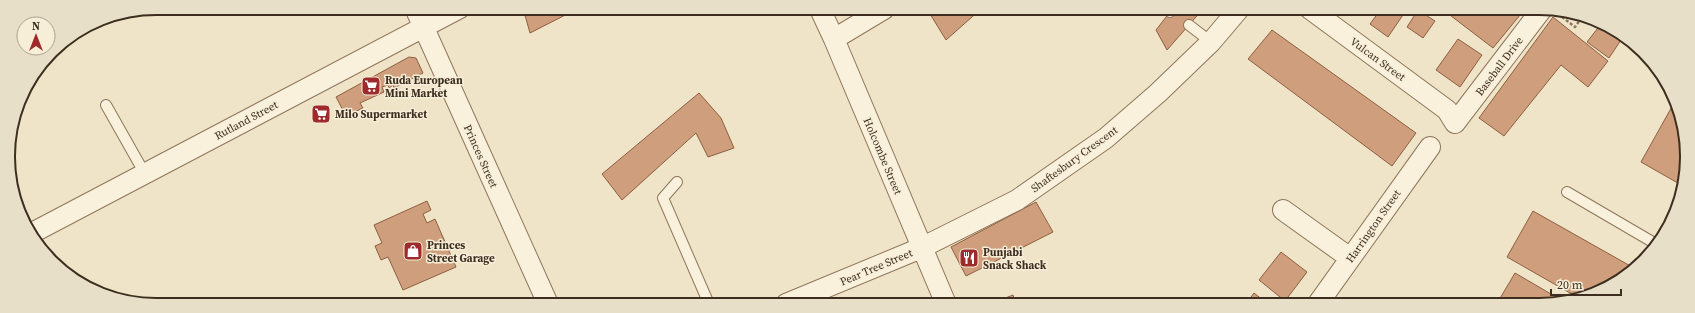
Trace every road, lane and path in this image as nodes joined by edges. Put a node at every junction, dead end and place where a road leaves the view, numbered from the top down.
1 (418, 15) edge
2 (447, 15) edge
3 (823, 15) edge
4 (874, 15) edge
5 (1234, 15) edge
6 (1318, 15) edge
7 (1546, 15) edge
8 (1558, 16) edge
9 (1579, 21) edge
10 (1189, 25) dead end
11 (423, 28) junction
12 (834, 39) junction
13 (1211, 42) junction
14 (106, 105) dead end
15 (1451, 116) joint
16 (1430, 147) dead end
17 (145, 174) junction
18 (677, 182) dead end
19 (1567, 192) dead end
20 (1283, 210) dead end
21 (36, 231) edge
22 (1652, 242) edge
23 (922, 248) junction
24 (1350, 258) junction
25 (545, 298) edge
26 (706, 298) edge
27 (801, 298) edge
28 (943, 298) edge
29 (1321, 298) edge

1 - 11 street, Princes Street
2 - 11 street, Rutland Street
3 - 12 street, Holcombe Street
4 - 12 street
5 - 13 street, Shaftesbury Crescent
6 - 15 street, Vulcan Street
7 - 15 street, Baseball Drive
8 - 9 path
10 - 13 lane
11 - 17 street, Rutland Street
11 - 25 street, Princes Street
12 - 23 street, Holcombe Street
13 - 23 street, Shaftesbury Crescent
14 - 17 lane
16 - 24 street, Harrington Street
17 - 21 street, Rutland Street
18 - 26 lane
19 - 22 lane
20 - 24 street
23 - 27 street, Pear Tree Street
23 - 28 street, Holcombe Street
24 - 29 street, Harrington Street

